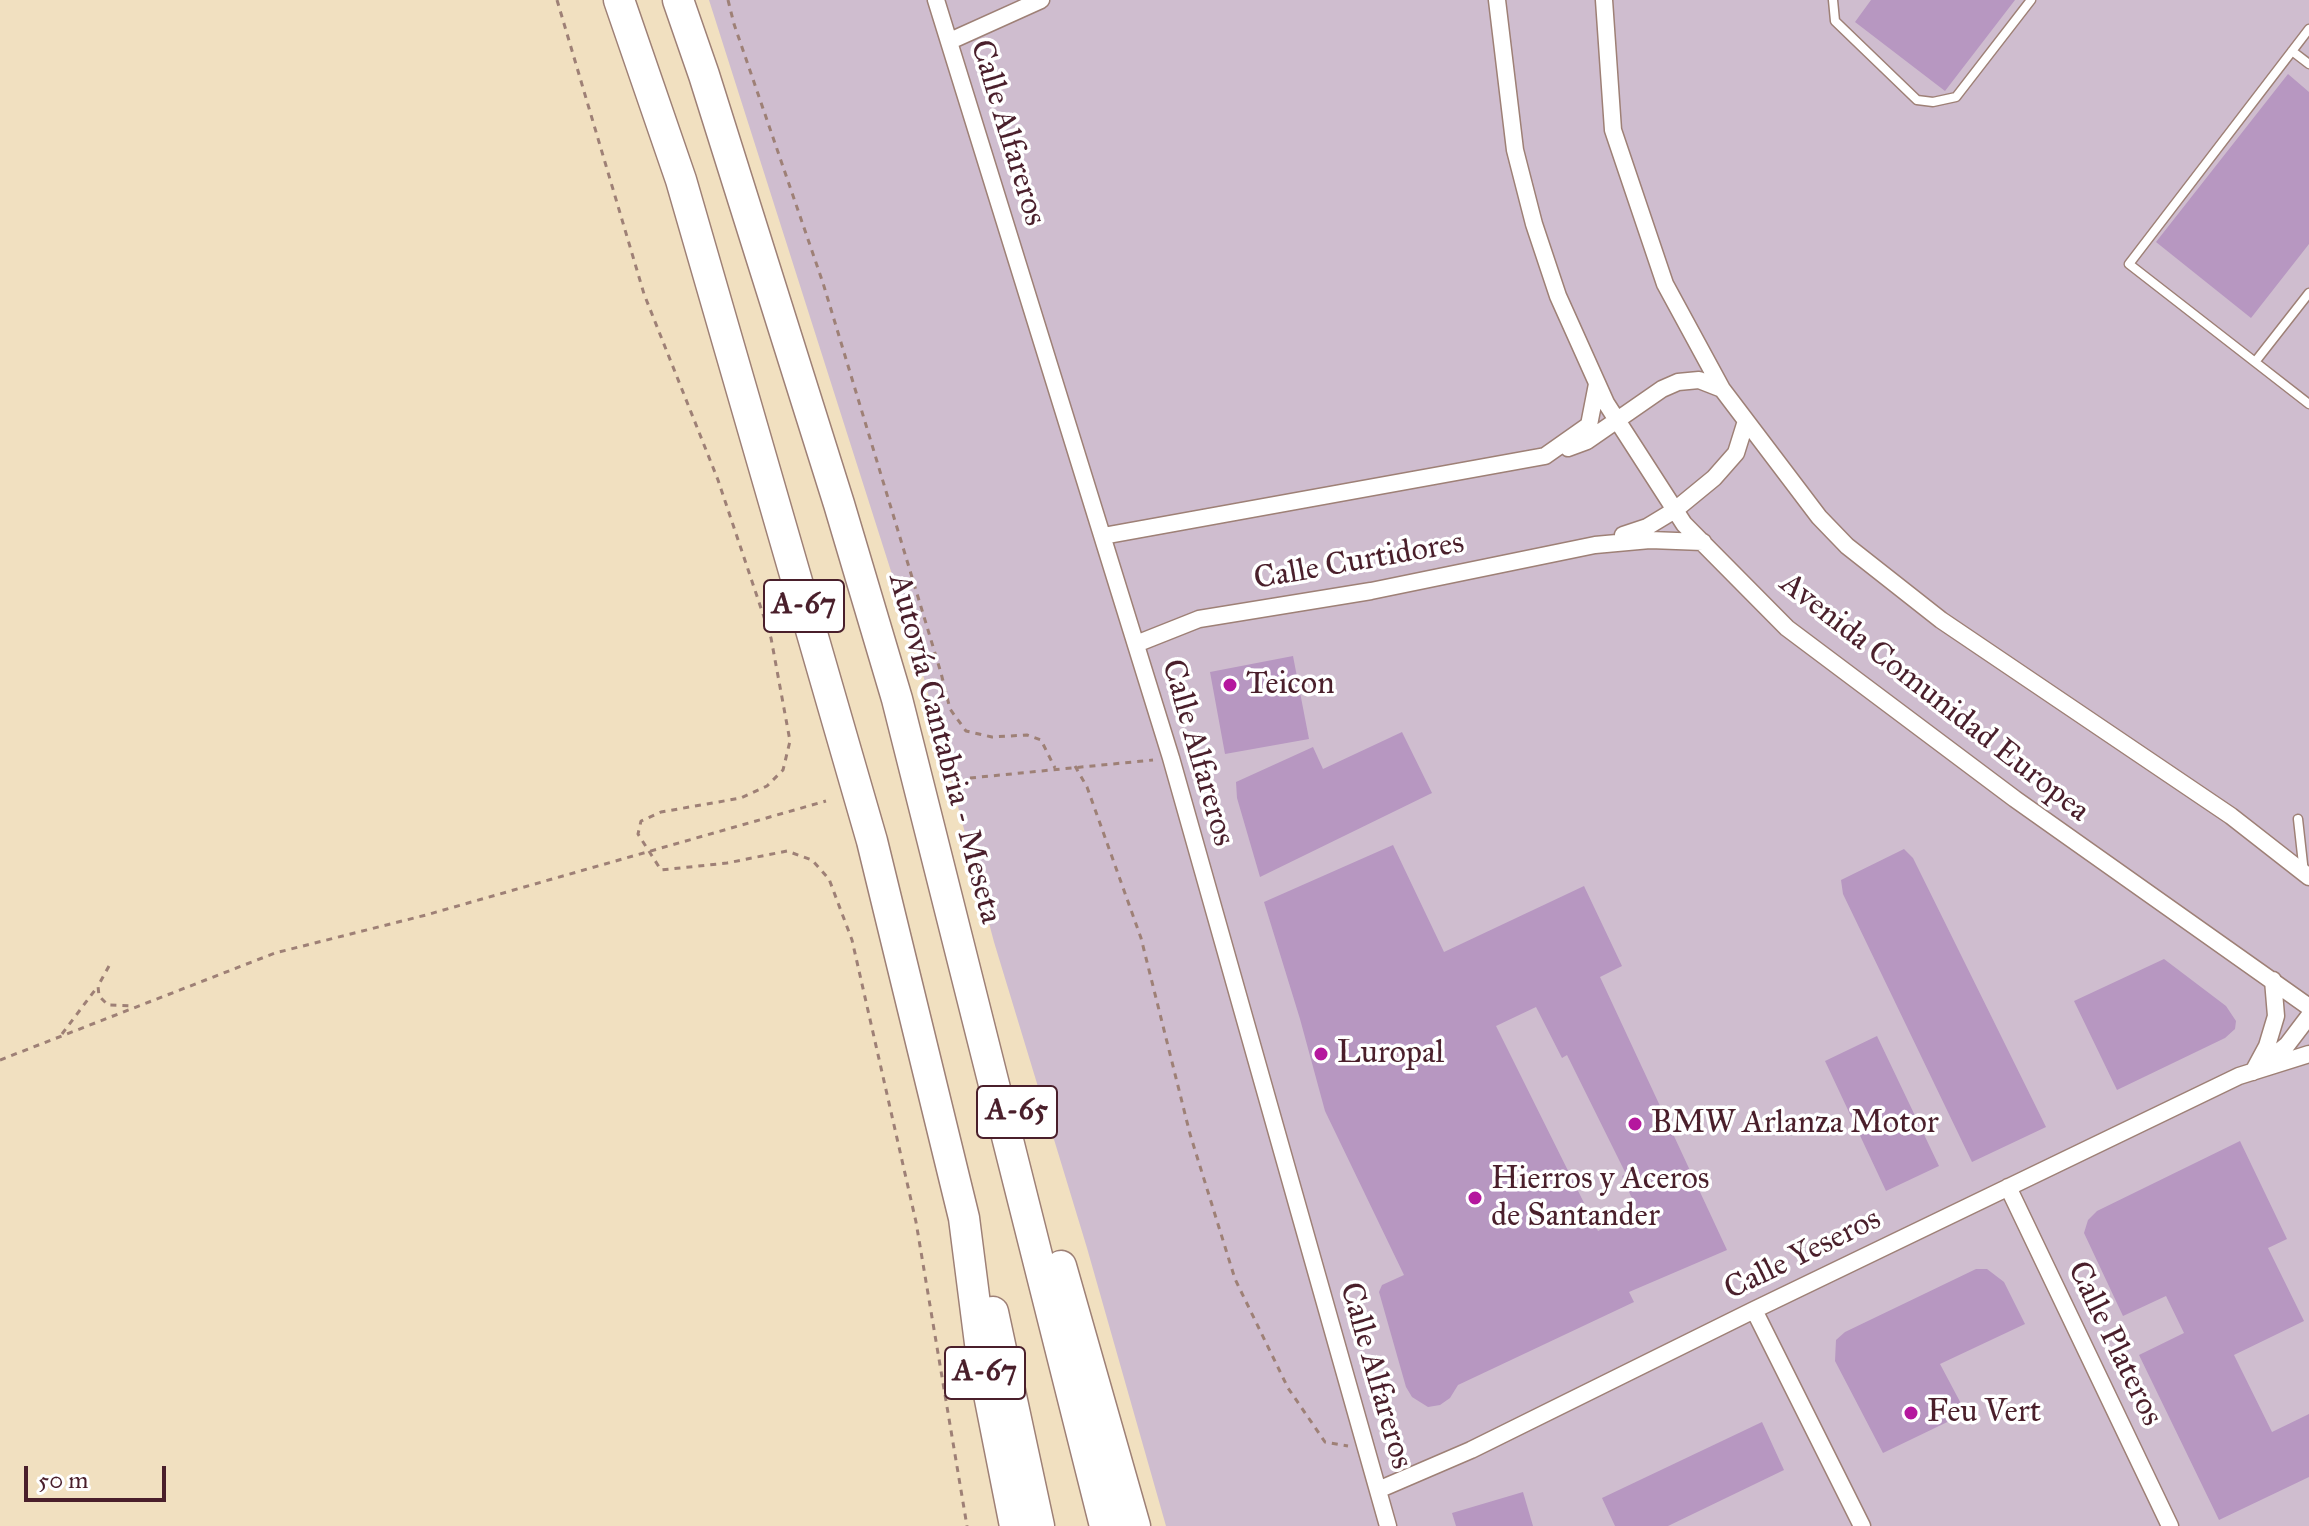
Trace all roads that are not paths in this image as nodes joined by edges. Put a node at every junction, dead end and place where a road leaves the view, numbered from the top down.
1 (619, 0) edge
2 (678, 0) edge
3 (936, 0) edge
4 (1041, 0) edge
5 (1497, 0) edge
6 (1604, 0) edge
7 (1833, 0) edge
8 (2031, 0) edge
9 (2309, 29) edge
10 (950, 41) junction
11 (2292, 51) junction
12 (2309, 64) edge
13 (2309, 293) edge
14 (2255, 362) junction
15 (1597, 384) junction
16 (1722, 389) junction
17 (2309, 404) edge
18 (1617, 421) junction
19 (1746, 421) junction
20 (1545, 456) junction
21 (1675, 510) junction
22 (1103, 536) junction
23 (1703, 542) junction
24 (1595, 545) junction
25 (1136, 644) junction
26 (897, 699) junction
27 (2298, 819) dead end
28 (2309, 830) edge
29 (2300, 835) junction
30 (2307, 875) edge
31 (2273, 980) junction
32 (2309, 1007) edge
33 (2309, 1016) edge
34 (2309, 1054) edge
35 (2253, 1072) junction
36 (2008, 1187) junction
37 (964, 1218) junction
38 (1754, 1310) junction
39 (1378, 1490) junction
40 (1015, 1526) edge
41 (1039, 1526) edge
42 (1105, 1526) edge
43 (1135, 1526) edge
44 (1388, 1526) edge
45 (1862, 1526) edge
46 (2170, 1526) edge

1 - 37 highway, A-67
2 - 26 highway, Autovía Cantabria - Meseta / A-67
3 - 10 street, Calle Alfareros
4 - 10 street
5 - 15 street, Avenida Comunidad Europea
6 - 16 street, Avenida Comunidad Europea
7 - 8 lane
9 - 11 lane
10 - 22 street, Calle Alfareros
11 - 12 lane
11 - 14 lane
13 - 14 lane
14 - 17 lane
15 - 18 street, Avenida Comunidad Europea
15 - 20 street
16 - 18 street
16 - 19 street, Avenida Comunidad Europea
18 - 20 street
18 - 21 street, Avenida Comunidad Europea
19 - 21 street, Calle Curtidores
19 - 30 street, Avenida Comunidad Europea
20 - 22 street
21 - 23 street, Avenida Comunidad Europea
21 - 24 street, Calle Curtidores
22 - 25 street, Calle Alfareros
23 - 24 street, Calle Curtidores
23 - 31 street, Avenida Comunidad Europea
24 - 25 street, Calle Curtidores
25 - 39 street, Calle Alfareros
26 - 42 highway, Autovía Cantabria - Meseta / A-67
26 - 43 highway, A-65
27 - 29 lane
28 - 29 lane
29 - 30 lane
31 - 32 street, Avenida Comunidad Europea
31 - 35 street
33 - 35 street
34 - 35 street, Calle Yeseros
35 - 36 street, Calle Yeseros
36 - 38 street, Calle Yeseros
36 - 46 street, Calle Plateros
37 - 40 highway, A-67
37 - 41 highway
38 - 39 street, Calle Yeseros
38 - 45 street
39 - 44 street, Calle Alfareros

